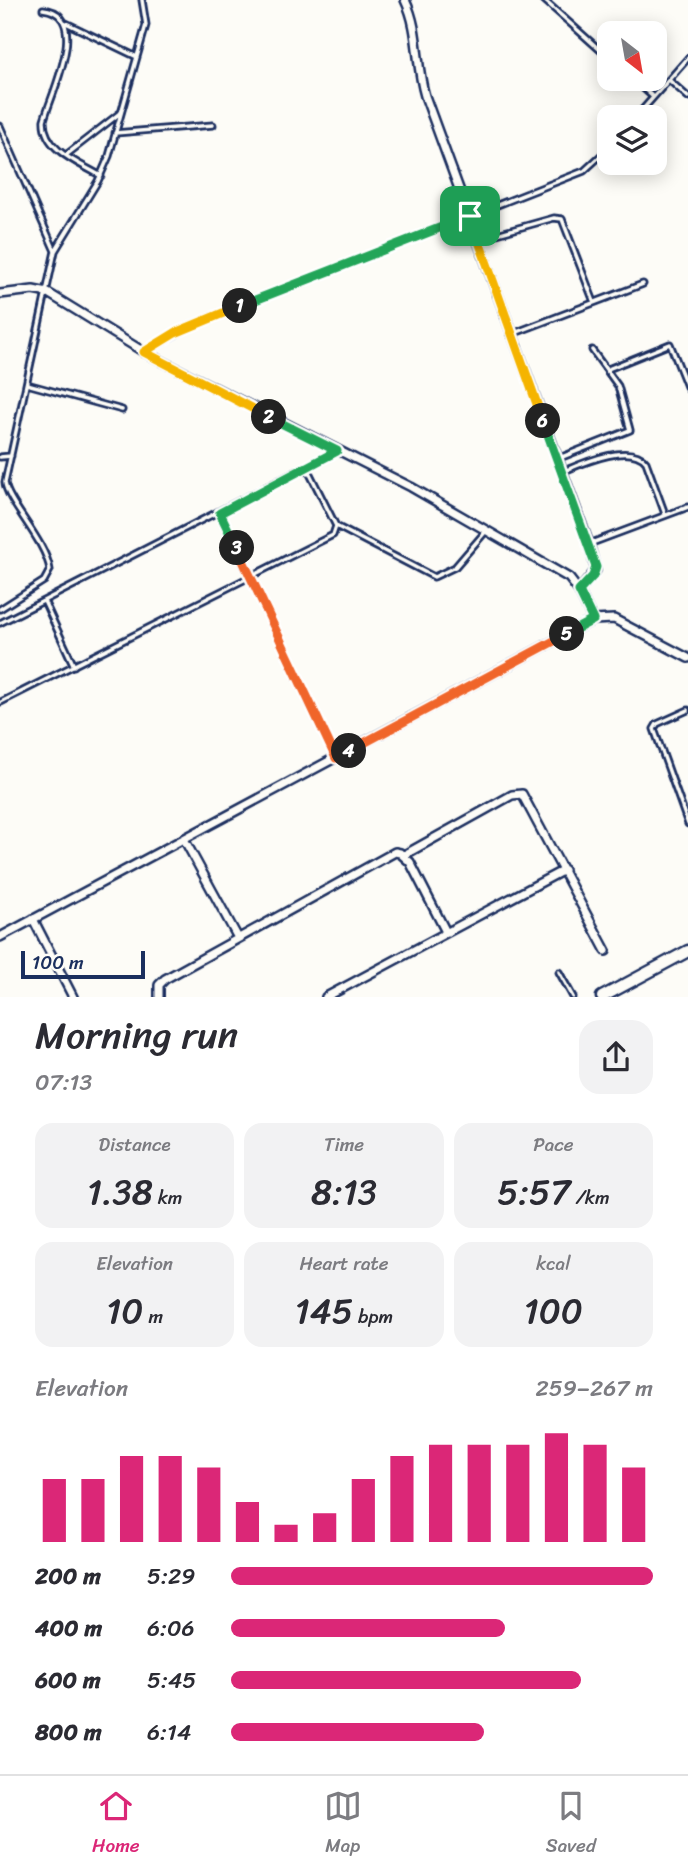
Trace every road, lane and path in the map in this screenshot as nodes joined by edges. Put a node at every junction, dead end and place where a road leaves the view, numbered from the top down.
1 (142, 0) edge
2 (405, 0) edge
3 (545, 0) edge
4 (43, 9) dead end
5 (64, 22) junction
6 (597, 47) edge
7 (137, 57) junction
8 (688, 58) edge
9 (668, 80) junction
10 (646, 91) edge
11 (653, 97) junction
12 (688, 97) edge
13 (646, 105) edge
14 (121, 111) junction
15 (0, 125) edge
16 (213, 125) dead end
17 (116, 133) junction
18 (66, 155) junction
19 (597, 159) edge
20 (101, 176) junction
21 (470, 216) junction
22 (479, 239) junction
23 (55, 251) junction
24 (643, 284) dead end
25 (48, 293) junction
26 (0, 294) edge
27 (593, 302) junction
28 (512, 334) junction
29 (592, 350) dead end
30 (144, 352) junction
31 (608, 369) junction
32 (27, 384) junction
33 (688, 388) edge
34 (122, 410) dead end
35 (337, 451) junction
36 (11, 456) junction
37 (0, 457) edge
38 (557, 458) junction
39 (307, 468) junction
40 (562, 472) junction
41 (688, 507) edge
42 (220, 513) junction
43 (665, 514) junction
44 (336, 526) junction
45 (487, 530) junction
46 (589, 544) junction
47 (251, 578) junction
48 (579, 591) junction
49 (44, 601) junction
50 (0, 609) edge
51 (593, 620) junction
52 (0, 623) edge
53 (688, 658) edge
54 (74, 666) junction
55 (1, 702) edge
56 (688, 711) edge
57 (336, 758) junction
58 (688, 824) edge
59 (184, 839) junction
60 (404, 855) junction
61 (564, 870) junction
62 (33, 919) junction
63 (446, 932) junction
64 (0, 937) edge
65 (238, 938) junction
66 (606, 951) dead end
67 (688, 951) edge
68 (559, 972) dead end
69 (73, 997) edge
70 (159, 997) edge
71 (326, 997) edge
72 (573, 997) edge
73 (602, 997) edge

1 - 7 lane
2 - 21 street
3 - 6 lane
4 - 5 lane
5 - 7 lane
5 - 18 lane
7 - 14 lane
8 - 9 lane
9 - 11 lane
9 - 12 lane
10 - 11 lane
11 - 13 lane
14 - 17 lane
14 - 18 lane
15 - 23 lane
16 - 17 lane
17 - 20 lane
18 - 20 lane
19 - 21 lane
20 - 23 lane
21 - 22 street
21 - 30 lane
22 - 27 lane
22 - 28 street
23 - 25 lane
24 - 27 lane
25 - 26 street
25 - 30 street
25 - 32 lane
27 - 28 lane
28 - 38 street
29 - 31 lane
30 - 35 street
31 - 33 lane
31 - 38 lane
32 - 34 lane
32 - 36 lane
35 - 39 lane
35 - 45 street
36 - 37 lane
36 - 50 lane
38 - 40 street
39 - 42 lane
39 - 44 lane
40 - 43 lane
40 - 46 street
41 - 43 lane
42 - 47 lane
42 - 49 lane
43 - 46 lane
44 - 45 lane
44 - 47 lane
45 - 48 street
46 - 48 street
47 - 54 lane
47 - 57 lane
48 - 51 street
49 - 52 lane
49 - 54 lane
51 - 53 street
51 - 57 street
54 - 55 lane
56 - 58 lane
57 - 59 street
59 - 62 street
59 - 65 street
60 - 61 street
60 - 63 street
60 - 65 street
61 - 63 street
61 - 66 street
62 - 64 street
62 - 69 street
63 - 71 street
65 - 70 street
67 - 73 street
68 - 72 lane

